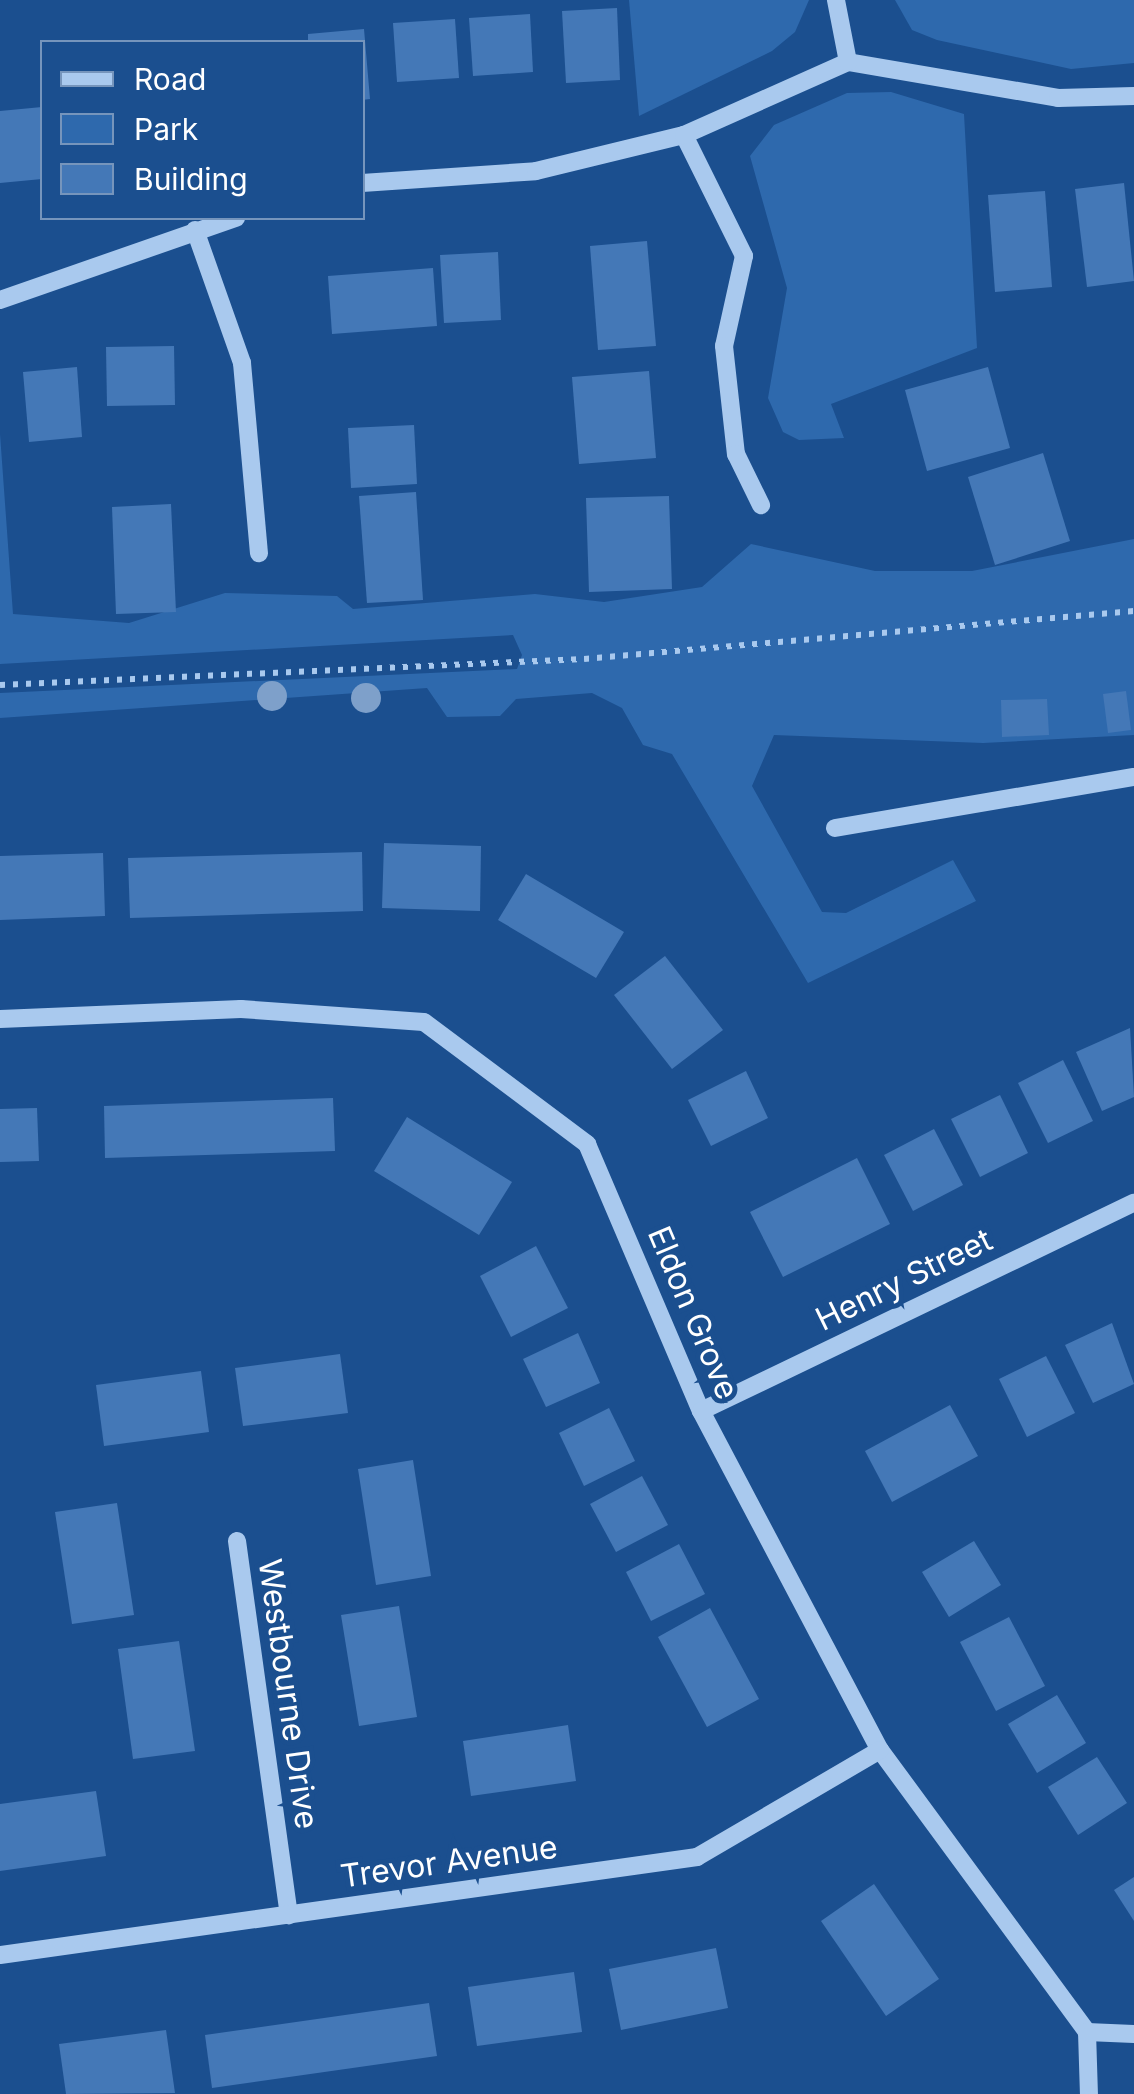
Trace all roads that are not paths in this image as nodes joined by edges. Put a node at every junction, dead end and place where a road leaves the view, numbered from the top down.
1 (836, 0) edge
2 (848, 62) junction
3 (1134, 96) edge
4 (684, 135) junction
5 (365, 182) edge
6 (229, 220) edge
7 (195, 230) junction
8 (0, 300) edge
9 (761, 505) dead end
10 (259, 553) dead end
11 (1134, 777) edge
12 (835, 828) dead end
13 (0, 1019) edge
14 (1134, 1203) edge
15 (701, 1411) junction
16 (236, 1541) dead end
17 (880, 1750) junction
18 (289, 1915) junction
19 (0, 1955) edge
20 (1086, 2032) junction
21 (1134, 2034) edge
22 (1089, 2094) edge

1 - 2 street
2 - 3 street
2 - 4 street
4 - 5 street
4 - 9 street
6 - 7 street
7 - 8 street
7 - 10 street
11 - 12 street
13 - 15 street, Eldon Grove
14 - 15 street, Henry Street
15 - 17 street, Eldon Grove
16 - 18 street, Westbourne Drive
17 - 18 street, Trevor Avenue
17 - 20 street, Eldon Grove
18 - 19 street, Trevor Avenue
20 - 21 street
20 - 22 street

